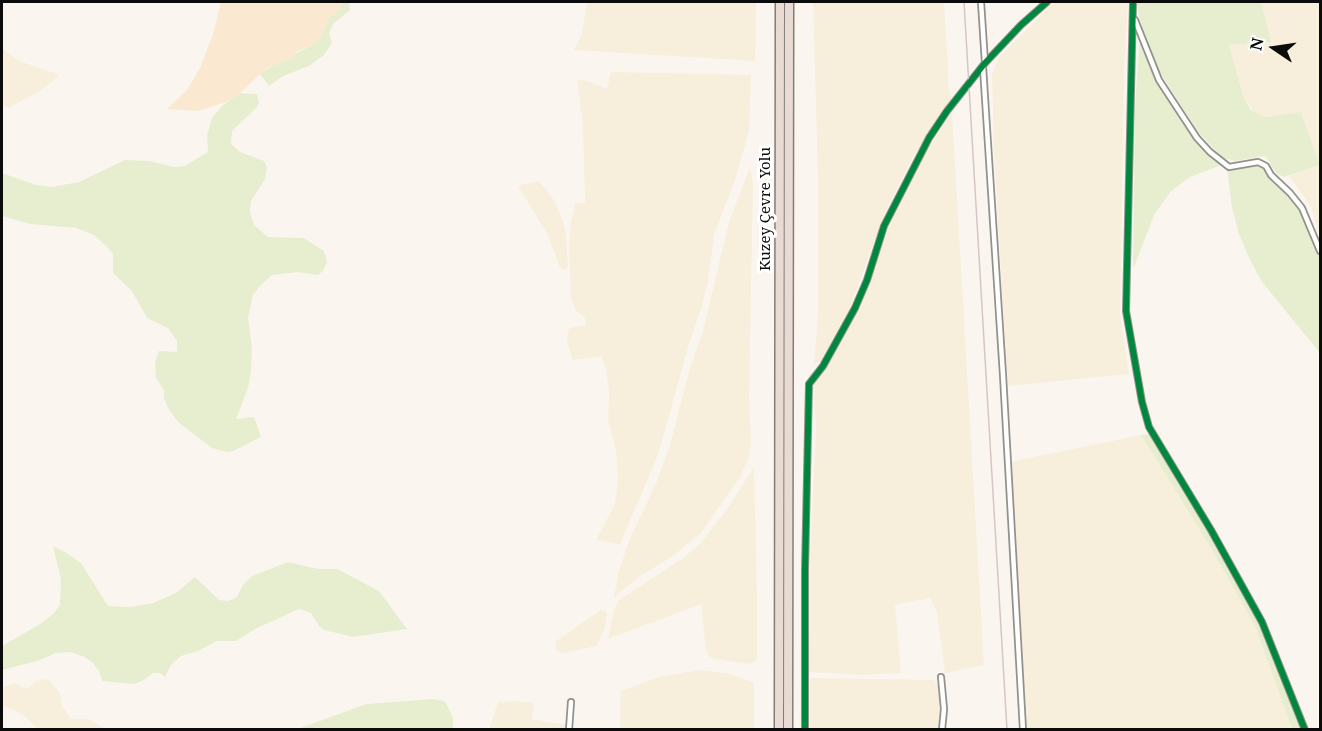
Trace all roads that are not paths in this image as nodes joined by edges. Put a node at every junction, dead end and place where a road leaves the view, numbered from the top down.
1 (780, 2) edge
2 (789, 2) edge
3 (981, 2) edge
4 (1047, 2) edge
5 (1133, 2) edge
6 (1133, 17) junction
7 (984, 65) junction
8 (1320, 251) edge
9 (784, 417) junction
10 (783, 452) junction
11 (942, 677) dead end
12 (571, 702) dead end
13 (568, 729) edge
14 (779, 729) edge
15 (788, 729) edge
16 (805, 729) edge
17 (942, 729) edge
18 (1023, 729) edge
19 (1305, 729) edge

1 - 9 highway, Kuzey Çevre Yolu
2 - 9 highway, Kuzey Çevre Yolu
3 - 7 street
4 - 7 street
5 - 6 street
6 - 8 street
6 - 19 street
7 - 16 street
7 - 18 street
9 - 10 highway
10 - 14 highway
10 - 15 highway
11 - 17 street
12 - 13 street

